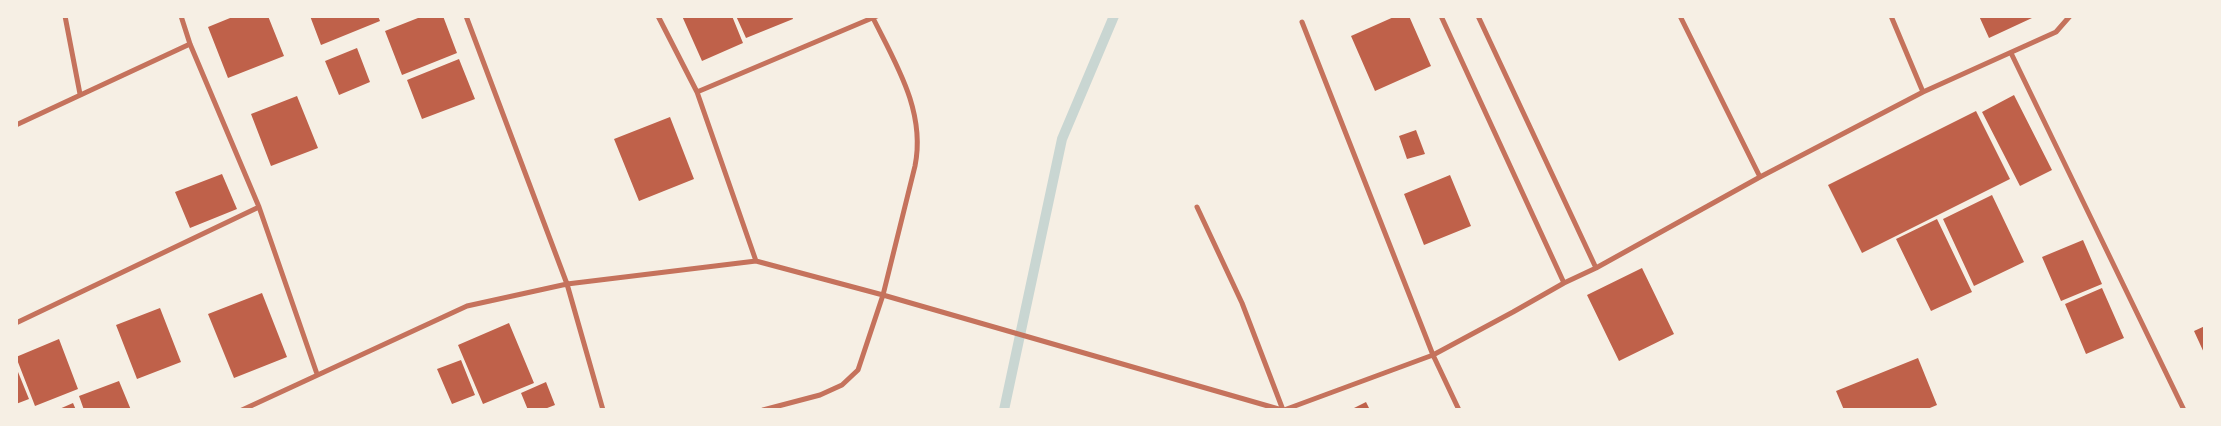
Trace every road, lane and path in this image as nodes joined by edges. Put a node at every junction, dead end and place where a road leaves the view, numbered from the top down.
1 (65, 16) edge
2 (181, 16) edge
3 (466, 16) edge
4 (658, 16) edge
5 (1441, 16) edge
6 (1478, 16) edge
7 (1680, 16) edge
8 (1891, 16) edge
9 (2070, 16) edge
10 (875, 17) edge
11 (1302, 22) dead end
12 (190, 44) junction
13 (2011, 53) junction
14 (697, 92) junction
15 (1923, 92) junction
16 (80, 94) junction
17 (16, 125) edge
18 (1760, 177) junction
19 (259, 207) junction
20 (1197, 207) dead end
21 (756, 261) junction
22 (1596, 268) junction
23 (1564, 282) junction
24 (567, 284) junction
25 (883, 295) junction
26 (16, 323) edge
27 (1433, 354) junction
28 (317, 374) junction
29 (242, 410) edge
30 (603, 410) edge
31 (763, 410) edge
32 (1283, 410) edge
33 (1459, 410) edge
34 (2184, 410) edge

1 - 16 street
2 - 12 street
3 - 24 street
4 - 14 street
5 - 23 street
6 - 22 street
7 - 18 street
8 - 15 street
9 - 13 street
10 - 14 street
10 - 25 street
11 - 27 street
12 - 16 street
12 - 19 street
13 - 15 street
13 - 34 street
14 - 21 street
15 - 18 street
16 - 17 street
18 - 22 street
19 - 26 street
19 - 28 street
20 - 32 street
21 - 24 street
21 - 25 street
22 - 23 street
23 - 27 street
24 - 28 street
24 - 30 street
25 - 31 street
25 - 32 street
27 - 32 street
27 - 33 street
28 - 29 street

